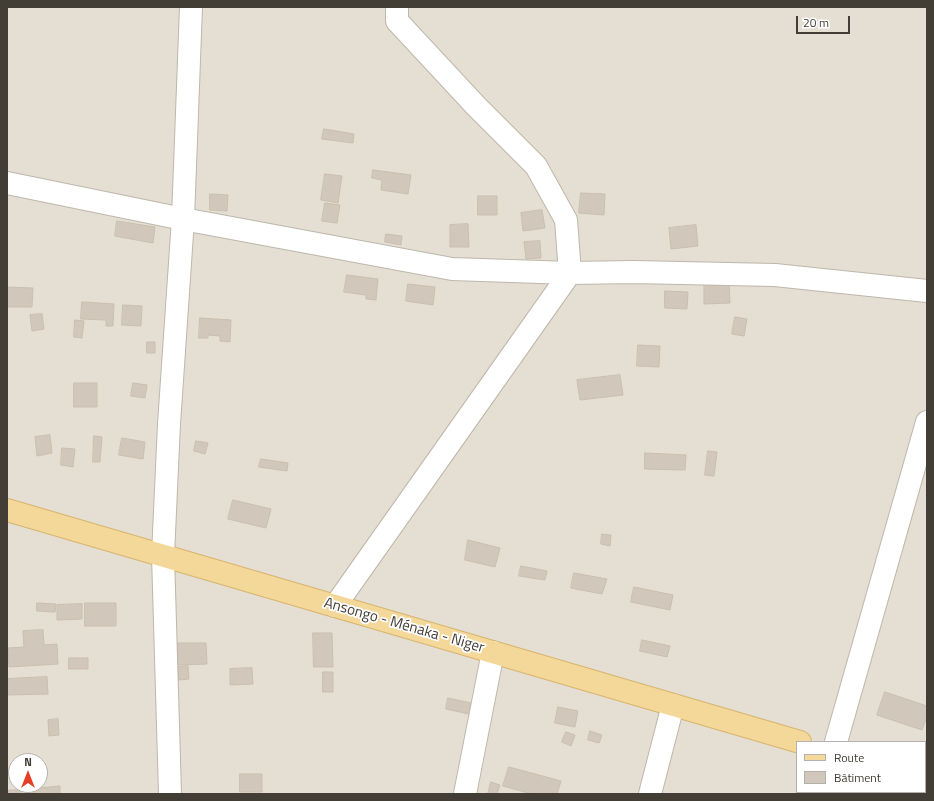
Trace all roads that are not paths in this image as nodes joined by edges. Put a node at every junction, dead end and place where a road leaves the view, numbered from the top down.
1 (191, 7) edge
2 (397, 7) edge
3 (7, 183) edge
4 (182, 219) junction
5 (570, 273) junction
6 (927, 292) edge
7 (927, 422) edge
8 (7, 510) edge
9 (163, 556) junction
10 (335, 606) junction
11 (493, 652) junction
12 (673, 705) junction
13 (797, 741) edge
14 (836, 741) edge
15 (170, 794) edge
16 (465, 794) edge
17 (650, 794) edge

1 - 4 street
2 - 5 street
3 - 4 street
4 - 5 street
4 - 9 street
5 - 6 street
5 - 10 street
7 - 14 street
8 - 9 main road, Ansongo - Ménaka - Niger
9 - 10 main road, Ansongo - Ménaka - Niger
9 - 15 street
10 - 11 main road, Ansongo - Ménaka - Niger
11 - 12 main road, Ansongo - Ménaka - Niger
11 - 16 street
12 - 13 main road, Ansongo - Ménaka - Niger
12 - 17 street

